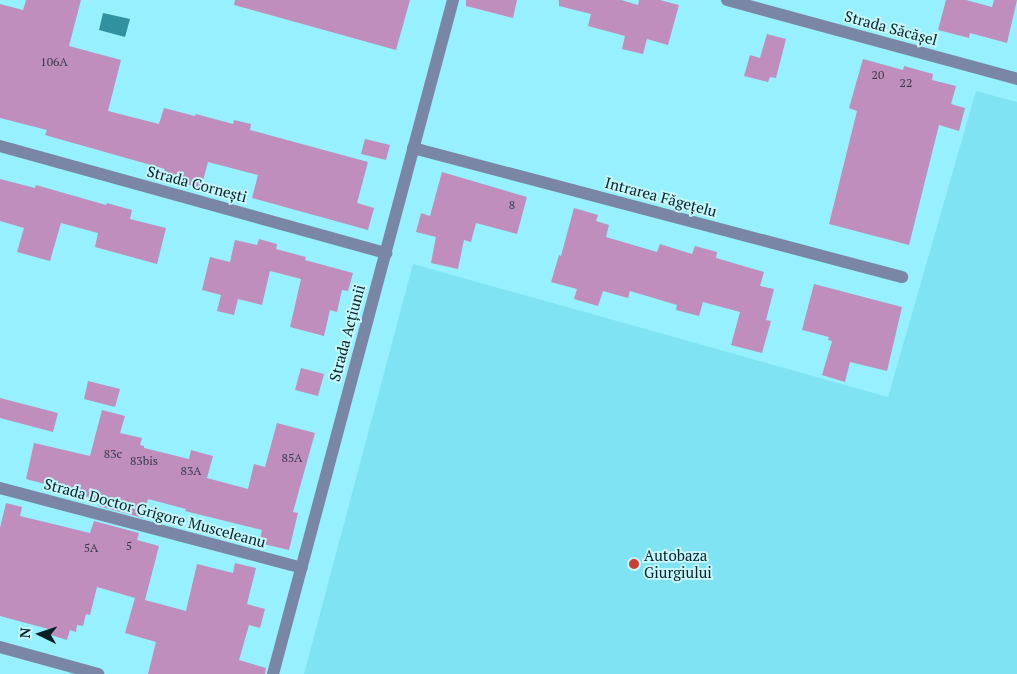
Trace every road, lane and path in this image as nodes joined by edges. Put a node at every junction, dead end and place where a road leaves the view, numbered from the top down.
1 (452, 0) edge
2 (727, 0) edge
3 (1017, 79) edge
4 (0, 146) edge
5 (413, 148) junction
6 (386, 253) junction
7 (902, 277) dead end
8 (0, 488) edge
9 (302, 568) junction
10 (0, 646) edge
11 (98, 674) edge
12 (273, 674) edge

1 - 5 street, Strada Acțiunii
2 - 3 street, Strada Săcășel
4 - 6 street, Strada Cornești
5 - 6 street, Strada Acțiunii
5 - 7 street, Intrarea Făgețelu
6 - 9 street, Strada Acțiunii
8 - 9 street, Strada Doctor Grigore Musceleanu
9 - 12 street, Strada Acțiunii
10 - 11 street

